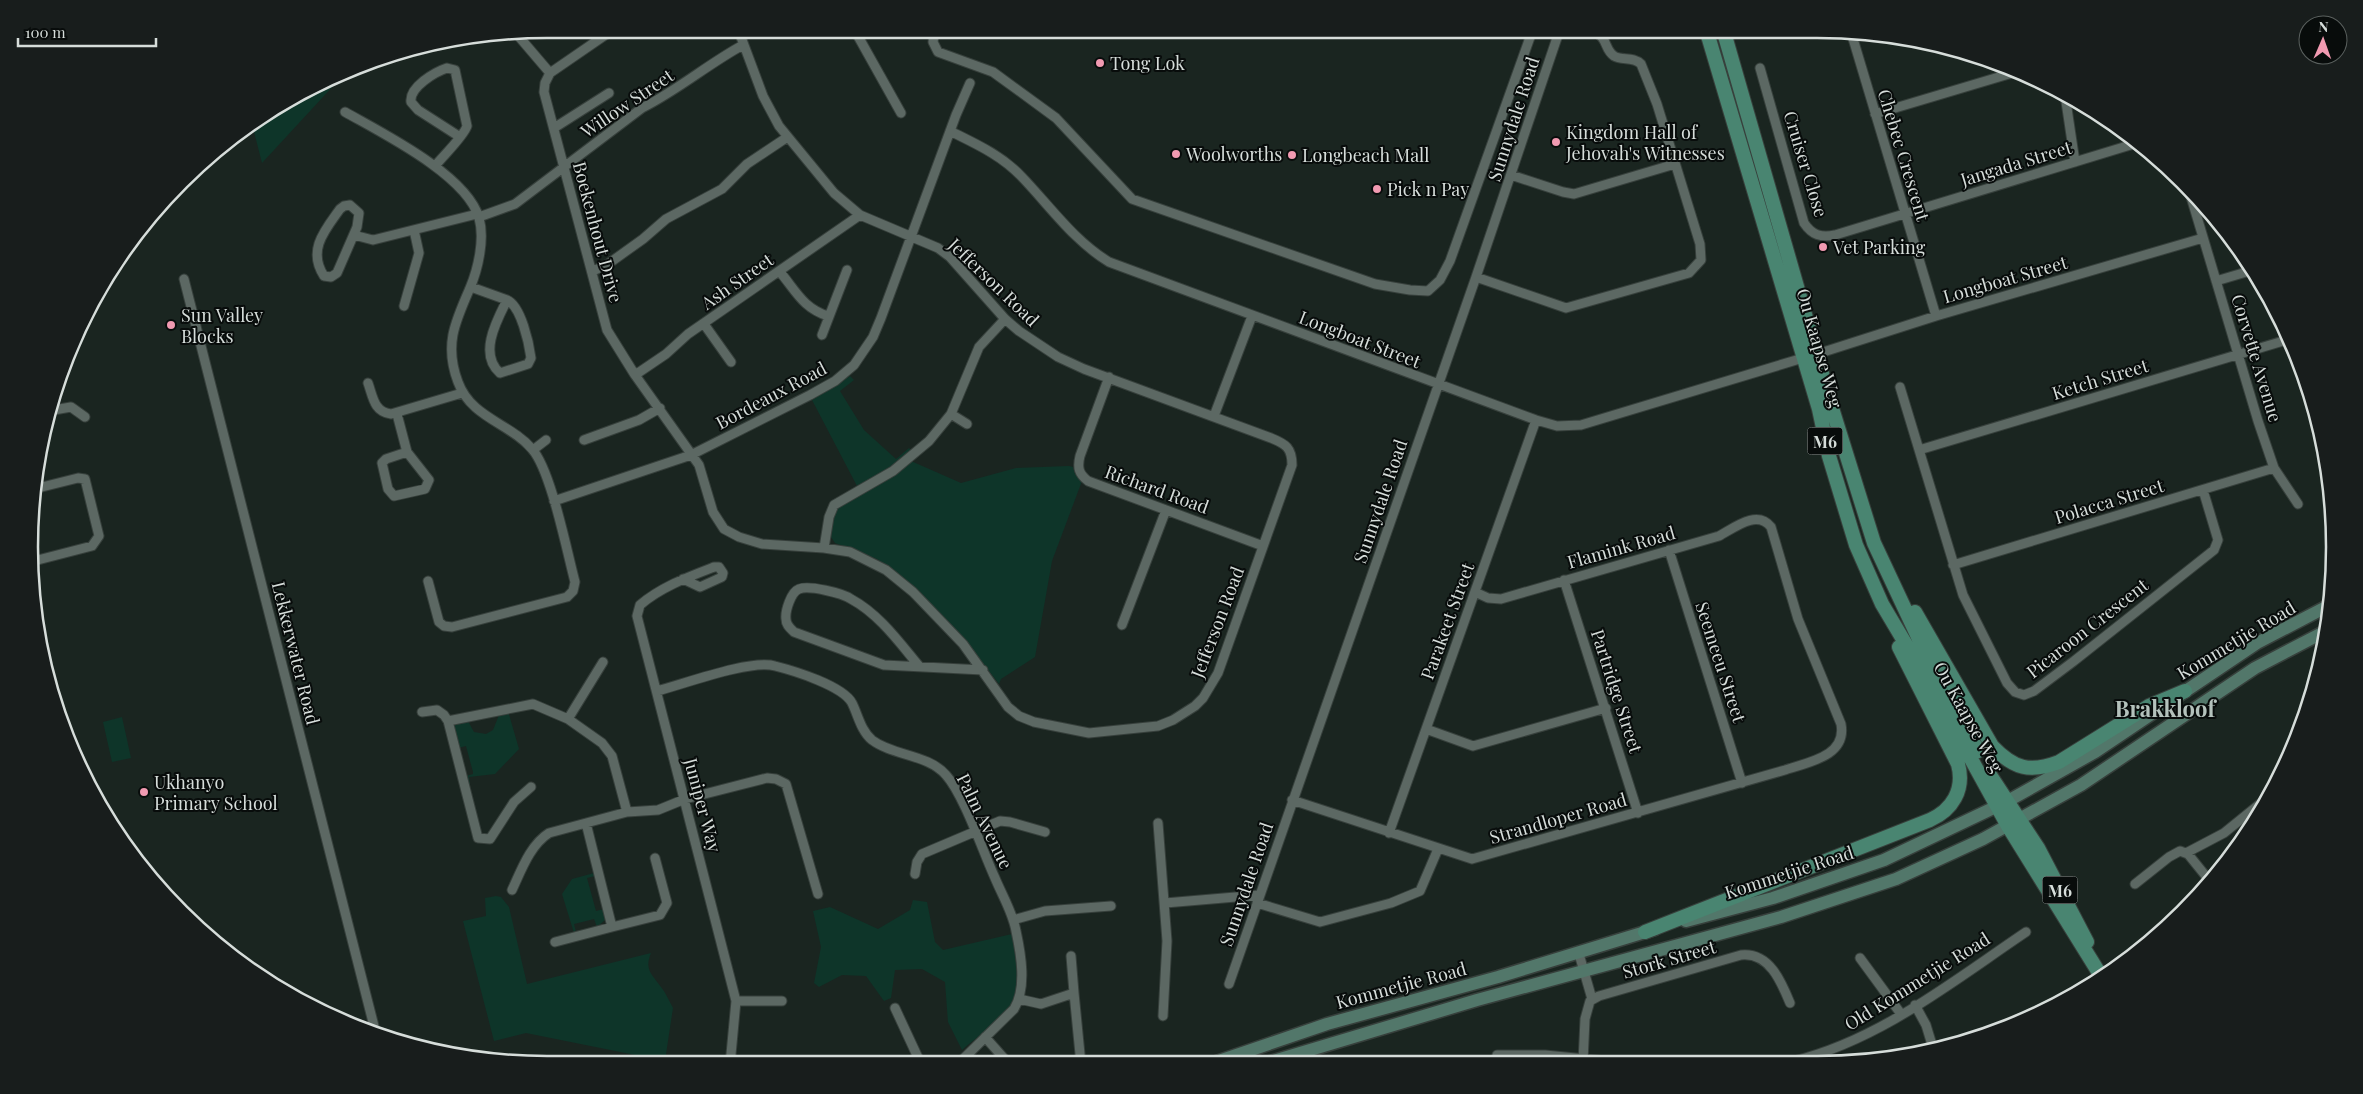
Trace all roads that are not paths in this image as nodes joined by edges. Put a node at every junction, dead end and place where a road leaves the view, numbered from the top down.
1 (601, 38) edge
2 (741, 38) edge
3 (859, 38) edge
4 (933, 38) edge
5 (1530, 38) edge
6 (1557, 38) edge
7 (1604, 38) edge
8 (1709, 38) edge
9 (1726, 38) edge
10 (521, 39) edge
11 (1853, 39) edge
12 (743, 45) junction
13 (1760, 68) dead end
14 (550, 74) junction
15 (2007, 75) edge
16 (970, 83) dead end
17 (609, 93) dead end
18 (2066, 103) edge
19 (345, 112) dead end
20 (901, 113) dead end
21 (1875, 114) junction
22 (554, 128) junction
23 (950, 131) junction
24 (460, 137) junction
25 (786, 138) junction
26 (2129, 145) edge
27 (2075, 162) junction
28 (1676, 164) junction
29 (564, 165) junction
30 (435, 166) junction
31 (1511, 175) junction
32 (2193, 205) edge
33 (1905, 214) junction
34 (860, 215) junction
35 (478, 216) junction
36 (414, 230) junction
37 (354, 235) junction
38 (912, 237) junction
39 (2203, 238) junction
40 (847, 270) dead end
41 (593, 271) junction
42 (780, 272) junction
43 (2245, 272) edge
44 (1476, 277) junction
45 (184, 279) dead end
46 (2216, 281) junction
47 (471, 287) junction
48 (507, 300) junction
49 (404, 306) dead end
50 (828, 316) junction
51 (1252, 316) junction
52 (1936, 316) junction
53 (1005, 319) junction
54 (704, 324) junction
55 (822, 335) dead end
56 (2282, 341) edge
57 (1817, 354) junction
58 (2238, 355) junction
59 (1803, 358) junction
60 (731, 362) dead end
61 (635, 375) junction
62 (1109, 377) junction
63 (368, 383) dead end
64 (1437, 385) junction
65 (1900, 387) dead end
66 (462, 393) junction
67 (660, 408) junction
68 (57, 409) edge
69 (397, 414) junction
70 (951, 414) junction
71 (85, 416) dead end
72 (1214, 416) junction
73 (1536, 420) junction
74 (966, 424) dead end
75 (546, 440) dead end
76 (584, 440) dead end
77 (533, 450) junction
78 (1919, 450) junction
79 (407, 452) junction
80 (692, 455) junction
81 (2274, 468) junction
82 (41, 487) edge
83 (2203, 490) junction
84 (554, 501) junction
85 (2298, 504) dead end
86 (1166, 510) junction
87 (1263, 546) junction
88 (824, 548) junction
89 (1669, 550) junction
90 (38, 560) edge
91 (1953, 565) junction
92 (1889, 578) junction
93 (683, 580) dead end
94 (1564, 580) junction
95 (428, 581) dead end
96 (1475, 592) junction
97 (1882, 604) junction
98 (2321, 609) edge
99 (1122, 625) dead end
100 (2318, 635) edge
101 (603, 662) dead end
102 (919, 666) junction
103 (983, 670) junction
104 (657, 691) junction
105 (2185, 691) junction
106 (1606, 708) junction
107 (422, 712) dead end
108 (568, 719) junction
109 (448, 721) junction
110 (1426, 729) junction
111 (1834, 751) joint
112 (1742, 783) junction
113 (531, 787) dead end
114 (685, 799) junction
115 (1292, 800) junction
116 (2001, 804) junction
117 (2252, 810) edge
118 (627, 812) junction
119 (1638, 813) junction
120 (586, 823) junction
121 (2013, 823) junction
122 (1158, 824) dead end
123 (974, 831) junction
124 (1046, 832) dead end
125 (1389, 833) junction
126 (1438, 849) junction
127 (2186, 853) junction
128 (655, 858) dead end
129 (915, 874) dead end
130 (2205, 875) edge
131 (2135, 884) dead end
132 (512, 890) dead end
133 (818, 894) dead end
134 (1258, 899) junction
135 (1165, 903) junction
136 (1111, 906) dead end
137 (1013, 920) junction
138 (612, 927) junction
139 (1645, 932) junction
140 (2026, 932) dead end
141 (555, 942) dead end
142 (1579, 954) junction
143 (1071, 956) dead end
144 (1860, 958) dead end
145 (1584, 970) junction
146 (2098, 970) edge
147 (1229, 984) dead end
148 (1074, 993) junction
149 (1019, 999) junction
150 (1592, 999) junction
151 (736, 1001) junction
152 (782, 1001) dead end
153 (1790, 1003) dead end
154 (1915, 1005) junction
155 (895, 1008) dead end
156 (1901, 1014) junction
157 (1163, 1016) dead end
158 (374, 1026) edge
159 (985, 1037) junction
160 (1931, 1043) edge
161 (1080, 1054) dead end
162 (1497, 1055) dead end
163 (731, 1056) edge
164 (917, 1056) edge
165 (966, 1056) edge
166 (1002, 1056) edge
167 (1233, 1056) edge
168 (1291, 1056) edge
169 (1514, 1056) edge
170 (1583, 1056) edge
171 (1811, 1056) edge

1 - 14 street
2 - 12 street
3 - 20 street
4 - 5 street
6 - 31 street, Sunnydale Road
7 - 28 street
8 - 59 main road, Ou Kaapse Weg / M6
9 - 57 main road, Ou Kaapse Weg / M6
10 - 14 street
11 - 21 street, Chebec Crescent
12 - 25 street
12 - 29 street, Willow Street
13 - 33 street, Cruiser Close
14 - 22 street, Boekenhout Drive
15 - 21 street
16 - 23 street, Bordeaux Road
17 - 22 street
18 - 27 street
19 - 30 street
21 - 33 street, Chebec Crescent
22 - 29 street, Boekenhout Drive
23 - 38 street, Bordeaux Road
23 - 51 street, Longboat Street
24 - 24 street
24 - 30 street
25 - 34 street
25 - 41 street
26 - 27 street, Jangada Street
27 - 33 street, Jangada Street
28 - 31 street
28 - 44 street
29 - 35 street, Willow Street
29 - 41 street, Boekenhout Drive
30 - 35 street
31 - 44 street, Sunnydale Road
32 - 39 street, Corvette Avenue
33 - 52 street, Chebec Crescent
34 - 38 street
34 - 42 street, Ash Street
35 - 36 street, Willow Street
35 - 47 street
36 - 37 street, Willow Street
36 - 49 street
37 - 37 street
38 - 53 street, Jefferson Road
38 - 80 street, Bordeaux Road
39 - 46 street, Corvette Avenue
39 - 52 street, Longboat Street
40 - 50 street
41 - 61 street, Boekenhout Drive
42 - 50 street
42 - 54 street, Ash Street
43 - 46 street
44 - 64 street, Sunnydale Road
45 - 158 street, Lekkerwater Road
46 - 58 street, Corvette Avenue
47 - 48 street
47 - 66 street
48 - 48 street
50 - 55 street
51 - 64 street, Longboat Street
51 - 72 street
52 - 57 street, Longboat Street
53 - 62 street, Jefferson Road
53 - 70 street
54 - 60 street
54 - 61 street, Ash Street
56 - 58 street, Ketch Street
57 - 92 main road, Ou Kaapse Weg / M6
58 - 78 street, Ketch Street
58 - 81 street, Corvette Avenue
59 - 73 street, Longboat Street
59 - 97 main road, Ou Kaapse Weg / M6
61 - 67 street, Boekenhout Drive
62 - 72 street, Jefferson Road
62 - 86 street, Richard Road
63 - 69 street
64 - 73 street, Longboat Street
64 - 115 street, Sunnydale Road
65 - 78 street, Picaroon Crescent
66 - 69 street
66 - 77 street
67 - 76 street
67 - 80 street, Boekenhout Drive
68 - 71 street
69 - 79 street
70 - 74 street
70 - 88 street
72 - 87 street, Jefferson Road
73 - 96 street, Parakeet Street
75 - 77 street
77 - 84 street
78 - 91 street, Picaroon Crescent
79 - 79 street
80 - 84 street, Bordeaux Road
80 - 88 street, Jefferson Road
81 - 83 street, Polacca Street
81 - 85 street, Corvette Avenue
82 - 90 street
83 - 91 street, Polacca Street
83 - 91 street, Picaroon Crescent
84 - 95 street
86 - 87 street, Richard Road
86 - 99 street
87 - 103 street, Jefferson Road
88 - 103 street, Jefferson Road
89 - 94 street, Flamink Road
89 - 111 street, Flamink Road
89 - 112 street, Seemeeu Street
92 - 105 main road
92 - 116 main road, Ou Kaapse Weg / M6
93 - 104 street, Juniper Way
94 - 96 street, Flamink Road
94 - 106 street, Partridge Street
96 - 110 street, Parakeet Street
97 - 116 main road, Ou Kaapse Weg / M6
97 - 139 main road
98 - 105 main road, Kommetjie Road
100 - 121 main road, Kommetjie Road
101 - 108 street
102 - 102 street
102 - 103 street
104 - 114 street, Juniper Way
104 - 123 street, Palm Avenue
105 - 116 main road, Kommetjie Road
106 - 110 street
106 - 119 street, Partridge Street
107 - 109 street
108 - 109 street
108 - 118 street
109 - 113 street
110 - 125 street, Parakeet Street
111 - 112 street, Strandloper Road
112 - 119 street, Strandloper Road
114 - 118 street
114 - 133 street
114 - 151 street, Juniper Way
115 - 125 street, Strandloper Road
115 - 134 street, Sunnydale Road
116 - 121 main road, Ou Kaapse Weg / M6
116 - 139 main road, Kommetjie Road
117 - 127 street
118 - 120 street
119 - 126 street, Strandloper Road
120 - 132 street
120 - 138 street
121 - 145 main road, Kommetjie Road
121 - 146 main road, M6
122 - 135 street
123 - 124 street
123 - 129 street
123 - 137 street, Palm Avenue
125 - 126 street, Strandloper Road
126 - 134 street
127 - 130 street
127 - 131 street
128 - 138 street
134 - 135 street
134 - 147 street, Sunnydale Road
135 - 157 street
136 - 137 street
137 - 149 street, Palm Avenue
138 - 141 street
139 - 142 main road, Kommetjie Road
140 - 154 street, Old Kommetjie Road
142 - 145 street
142 - 167 main road, Kommetjie Road
143 - 148 street
144 - 156 street
145 - 150 street
145 - 168 main road, Kommetjie Road
148 - 149 street
148 - 161 street
149 - 159 street
150 - 153 street, Stork Street
150 - 170 street
151 - 152 street
151 - 163 street, Juniper Way
154 - 156 street, Old Kommetjie Road
154 - 160 street
155 - 164 street
156 - 171 street, Old Kommetjie Road
159 - 165 street
159 - 166 street
162 - 169 street

